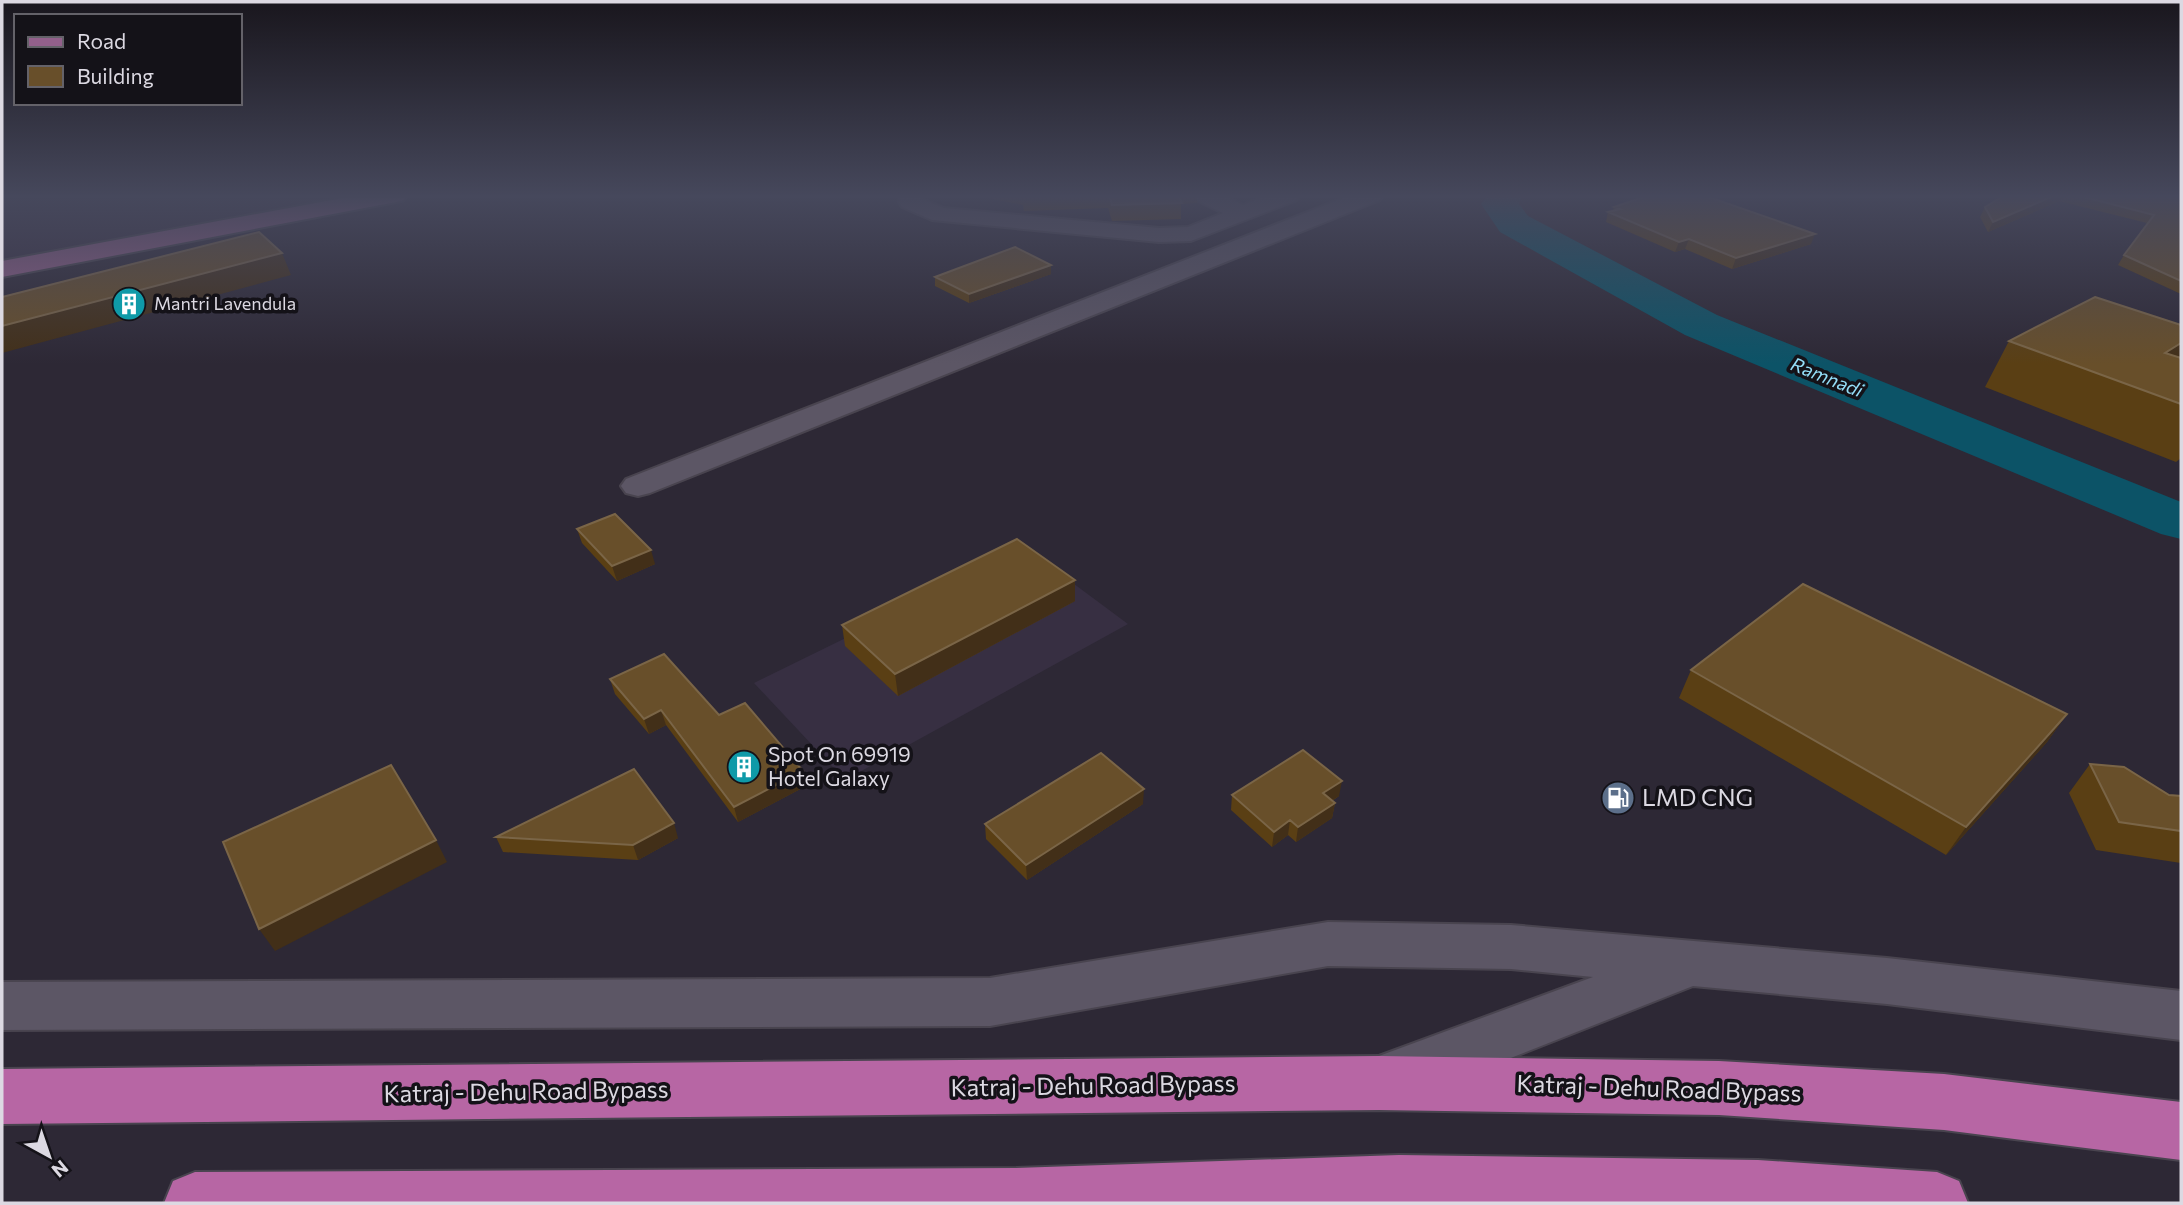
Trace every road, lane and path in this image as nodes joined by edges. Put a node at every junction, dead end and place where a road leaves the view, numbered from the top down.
1 (97, 251) edge
2 (1230, 251) edge
3 (2, 269) edge
4 (638, 486) dead end
5 (1688, 965) junction
6 (2, 1006) edge
7 (2181, 1016) edge
8 (1380, 1083) junction
9 (2, 1097) edge
10 (2181, 1131) edge
11 (195, 1203) edge
12 (1937, 1203) edge

1 - 3 main road
2 - 4 street
5 - 6 street
5 - 7 street
5 - 8 street
8 - 9 highway, Katraj - Dehu Road Bypass
8 - 10 highway, Katraj - Dehu Road Bypass
11 - 12 highway

